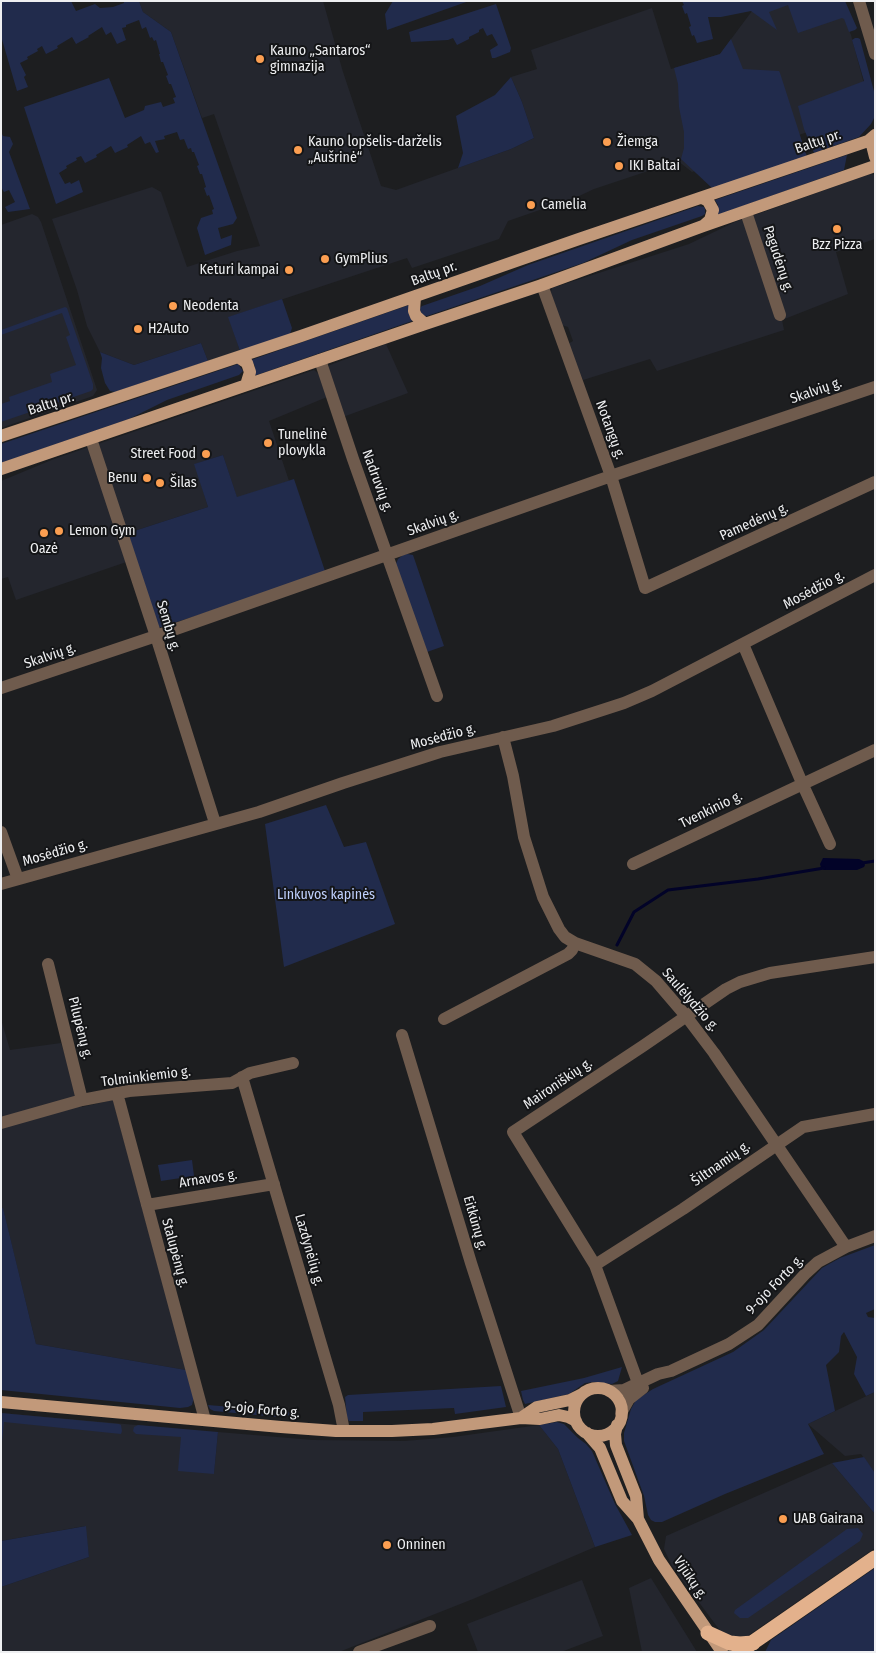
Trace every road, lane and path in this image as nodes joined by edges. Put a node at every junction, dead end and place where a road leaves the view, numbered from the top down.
1 (858, 1) edge
2 (875, 54) edge
3 (875, 135) edge
4 (875, 157) edge
5 (875, 166) edge
6 (702, 198) junction
7 (746, 212) junction
8 (703, 226) junction
9 (542, 285) junction
10 (416, 296) junction
11 (780, 315) dead end
12 (425, 324) junction
13 (238, 357) junction
14 (320, 360) junction
15 (246, 385) junction
16 (875, 387) edge
17 (1, 436) edge
18 (91, 439) junction
19 (1, 469) edge
20 (611, 476) junction
21 (875, 482) edge
22 (388, 555) junction
23 (875, 575) edge
24 (645, 588) joint
25 (156, 636) junction
26 (743, 644) junction
27 (1, 688) edge
28 (438, 696) dead end
29 (503, 737) junction
30 (875, 750) edge
31 (802, 783) junction
32 (216, 823) junction
33 (1, 832) edge
34 (830, 844) dead end
35 (633, 864) dead end
36 (18, 879) junction
37 (1, 884) edge
38 (575, 943) junction
39 (875, 957) edge
40 (48, 964) dead end
41 (686, 1016) junction
42 (444, 1019) dead end
43 (402, 1035) dead end
44 (293, 1063) dead end
45 (242, 1077) junction
46 (117, 1093) junction
47 (82, 1100) junction
48 (875, 1114) edge
49 (1, 1123) edge
50 (777, 1144) junction
51 (274, 1184) junction
52 (147, 1205) junction
53 (875, 1236) edge
54 (846, 1246) junction
55 (595, 1265) junction
56 (638, 1387) junction
57 (609, 1391) junction
58 (582, 1394) junction
59 (1, 1402) edge
60 (521, 1418) junction
61 (619, 1419) junction
62 (205, 1420) junction
63 (576, 1421) junction
64 (344, 1431) junction
65 (587, 1433) junction
66 (638, 1519) junction
67 (875, 1558) edge
68 (430, 1626) dead end
69 (708, 1633) junction
70 (757, 1643) edge
71 (359, 1652) edge
72 (722, 1652) edge
73 (739, 1652) edge

1 - 2 street
3 - 4 main road, Baltų pr.
3 - 6 main road, Baltų pr.
5 - 7 main road
6 - 8 main road
6 - 10 main road, Baltų pr.
7 - 8 main road
7 - 11 street, Pagudėnų g.
8 - 9 main road
9 - 12 main road
9 - 20 street, Notangų g.
10 - 12 main road
10 - 13 main road, Baltų pr.
12 - 14 main road
13 - 15 main road
13 - 17 main road, Baltų pr.
14 - 15 main road
14 - 22 street, Nadruvių g.
15 - 18 main road
16 - 20 street, Skalvių g.
18 - 19 main road
18 - 25 street, Sembų g.
20 - 22 street, Skalvių g.
20 - 24 street, Notangų g.
21 - 24 street, Pamedėnų g.
22 - 25 street, Skalvių g.
22 - 28 street, Nadruvių g.
23 - 26 street, Mosėdžio g.
25 - 27 street, Skalvių g.
25 - 32 street, Sembų g.
26 - 29 street, Mosėdžio g.
26 - 31 street
29 - 32 street, Mosėdžio g.
29 - 38 street, Saulėlydžio g.
30 - 31 street, Tvenkinio g.
31 - 34 street
31 - 35 street, Tvenkinio g.
32 - 36 street, Mosėdžio g.
33 - 36 street
36 - 37 street, Mosėdžio g.
38 - 41 street, Saulėlydžio g.
38 - 42 street
39 - 41 street, Maironiškių g.
40 - 47 street, Pilupėnų g.
41 - 50 street, Saulėlydžio g.
41 - 55 street, Maironiškių g.
43 - 60 street, Eitkūnų g.
44 - 45 street, Tolminkiemio g.
45 - 46 street, Tolminkiemio g.
45 - 51 street, Lazdynėlių g.
46 - 47 street, Tolminkiemio g.
46 - 52 street, Stalupėnų g.
47 - 49 street, Tolminkiemio g.
48 - 50 street, Šiltnamių g.
50 - 54 street, Saulėlydžio g.
50 - 55 street, Šiltnamių g.
51 - 52 street, Arnavos g.
51 - 64 street, Lazdynėlių g.
52 - 62 street, Stalupėnų g.
53 - 54 street, 9-ojo Forto g.
54 - 56 street, 9-ojo Forto g.
55 - 56 street, Maironiškių g.
56 - 57 street, 9-ojo Forto g.
56 - 61 street, 9-ojo Forto g.
57 - 58 main road
57 - 61 main road
58 - 60 main road, 9-ojo Forto g.
58 - 63 main road
59 - 62 main road, 9-ojo Forto g.
60 - 63 main road, 9-ojo Forto g.
60 - 64 main road, 9-ojo Forto g.
61 - 65 main road
61 - 66 main road, Vijūkų g.
62 - 64 main road, 9-ojo Forto g.
63 - 65 main road
65 - 66 main road, Vijūkų g.
66 - 69 main road, Vijūkų g.
67 - 70 highway
68 - 71 street
69 - 70 highway
69 - 72 main road, Vijūkų g.
70 - 73 highway

